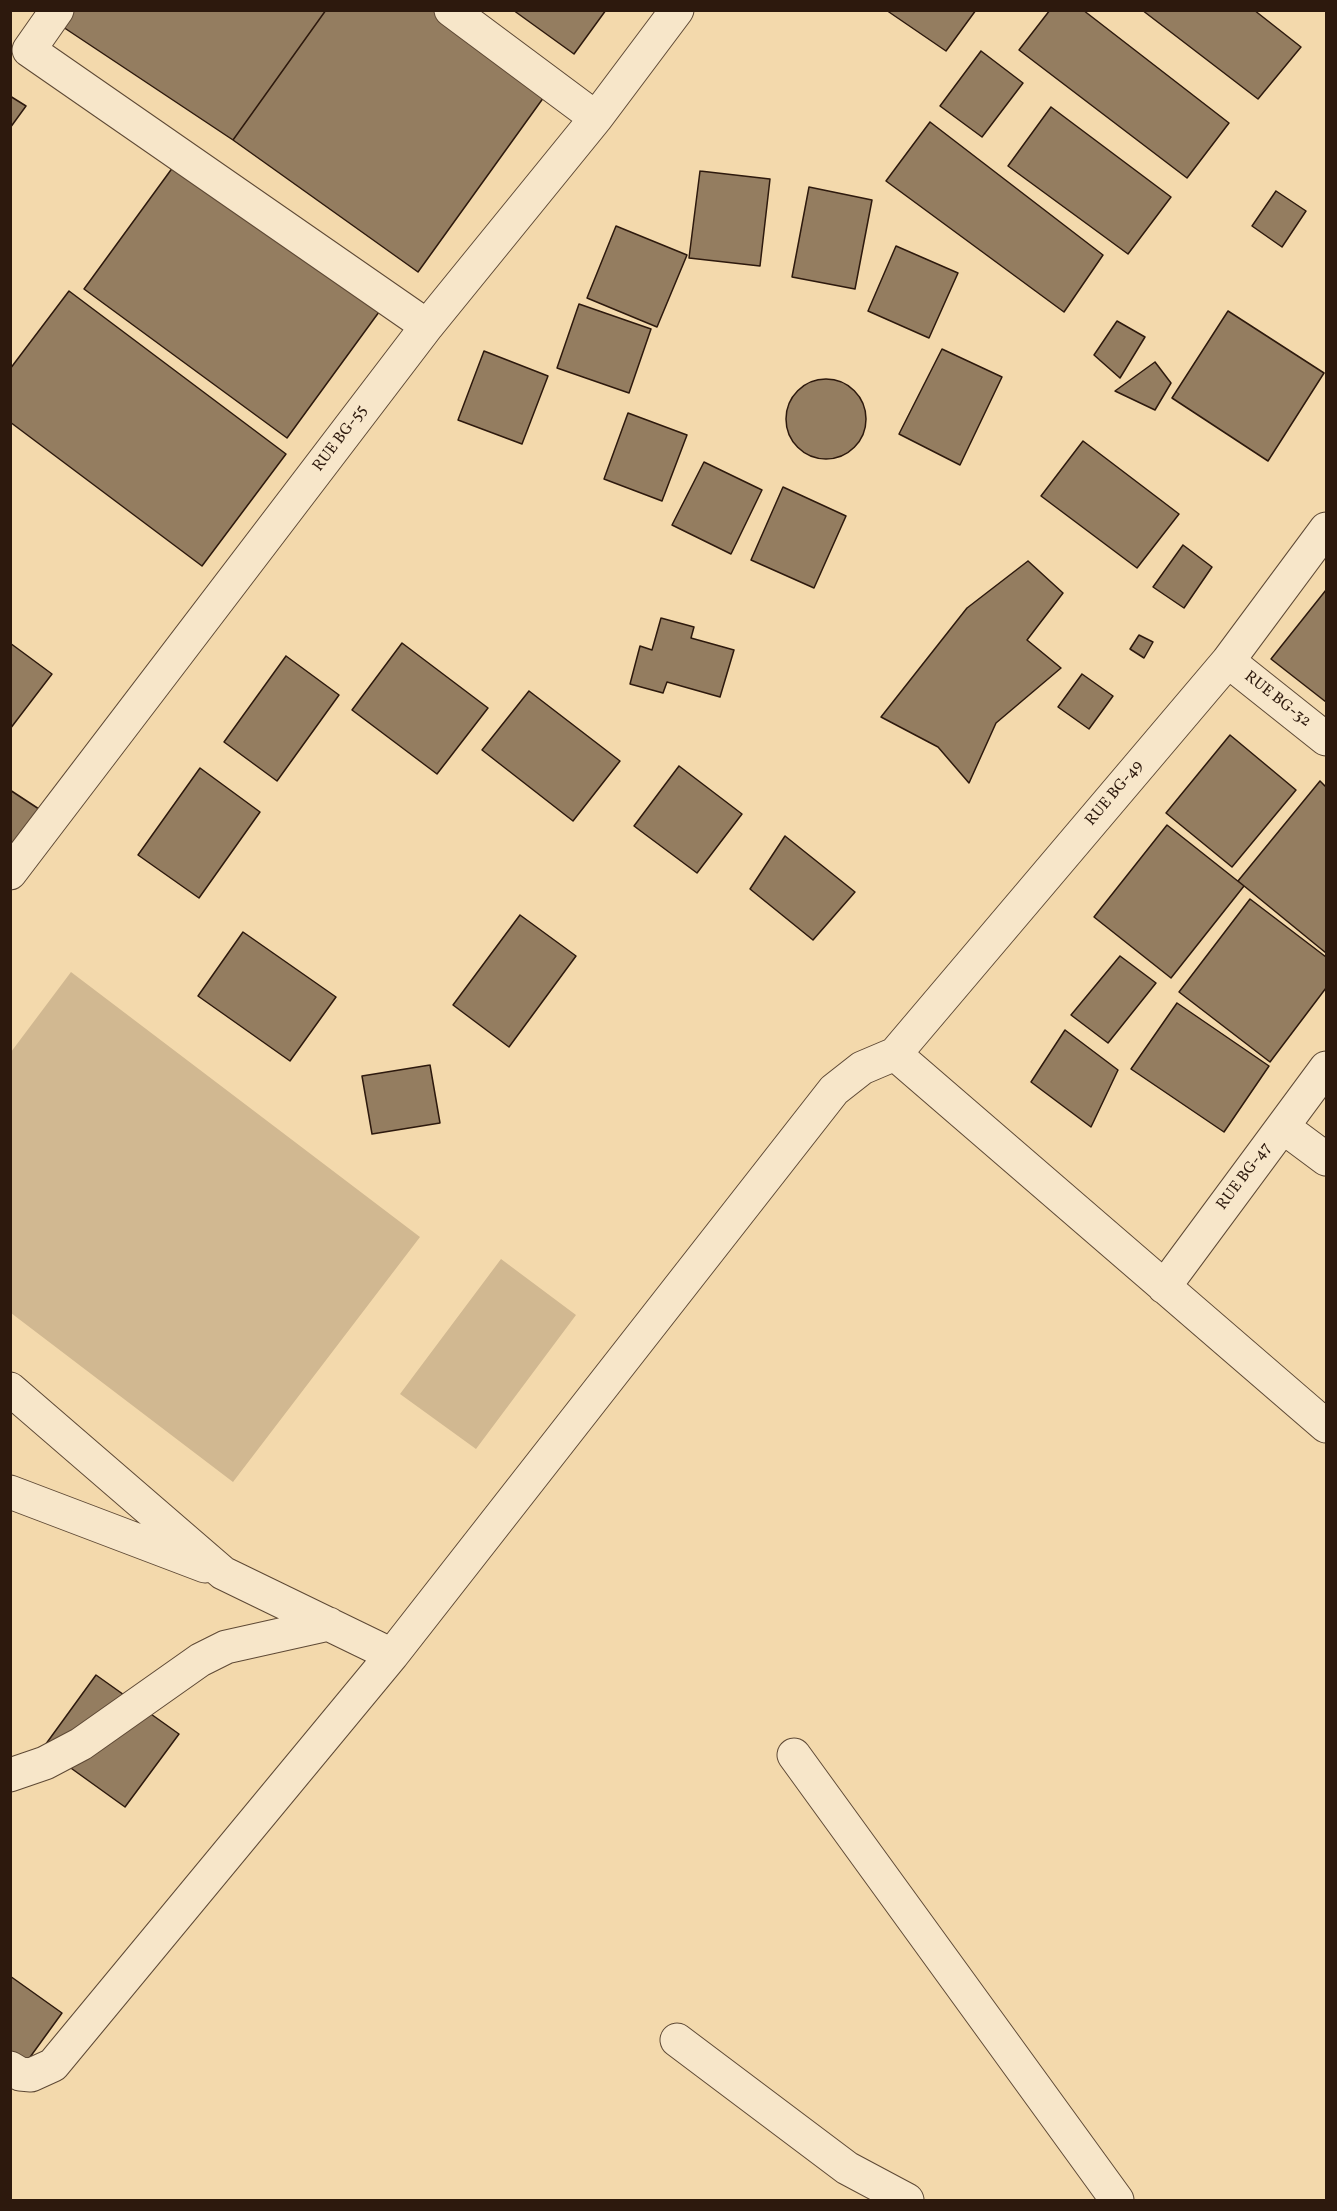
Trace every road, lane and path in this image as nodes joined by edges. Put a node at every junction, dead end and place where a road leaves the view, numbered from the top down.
1 (57, 10) edge
2 (451, 10) edge
3 (677, 10) edge
4 (20, 53) edge
5 (596, 118) junction
6 (427, 326) junction
7 (1326, 529) edge
8 (1228, 661) junction
9 (1326, 739) edge
10 (10, 873) edge
11 (895, 1054) junction
12 (1326, 1068) edge
13 (1283, 1127) junction
14 (1326, 1159) edge
15 (1164, 1287) junction
16 (10, 1389) edge
17 (1326, 1426) edge
18 (10, 1492) edge
19 (224, 1573) junction
20 (329, 1624) junction
21 (392, 1656) junction
22 (794, 1755) dead end
23 (10, 1775) edge
24 (677, 2040) dead end
25 (10, 2068) edge
26 (908, 2200) edge
27 (1117, 2200) edge

1 - 4 street
2 - 5 street
3 - 5 street, RUE BG-55
4 - 6 street
5 - 6 street, RUE BG-55
6 - 10 street, RUE BG-55
7 - 8 street, RUE BG-49
8 - 9 street, RUE BG-32
8 - 11 street, RUE BG-49
11 - 15 street
11 - 21 street
12 - 13 street, RUE BG-47
13 - 14 street
13 - 15 street, RUE BG-47
15 - 17 street
16 - 19 street
18 - 19 street
19 - 20 street
20 - 21 street
20 - 23 street
21 - 25 street
22 - 27 street
24 - 26 street

